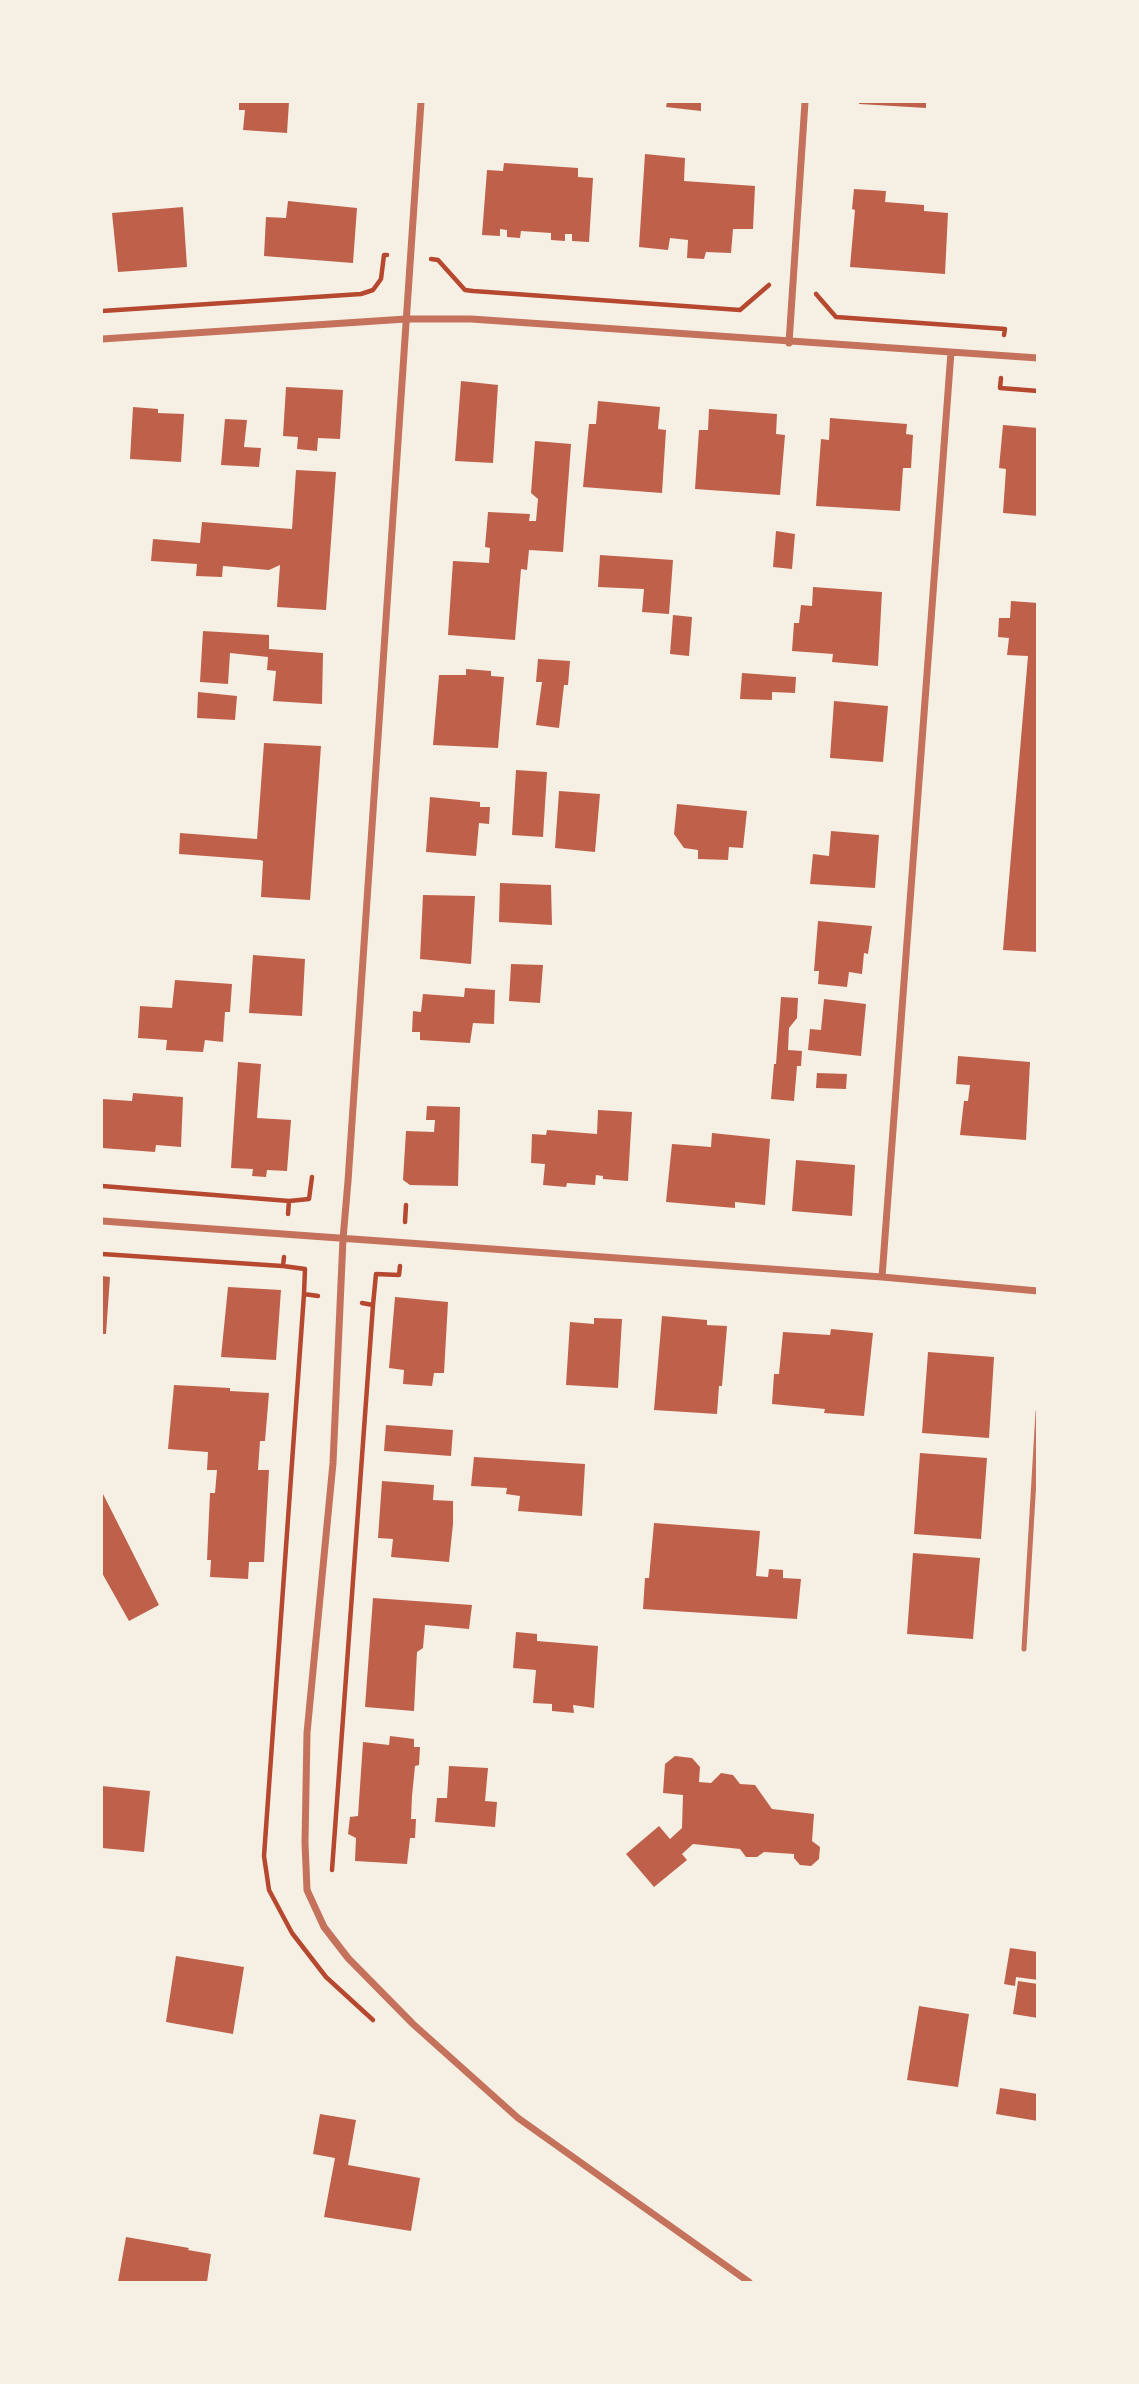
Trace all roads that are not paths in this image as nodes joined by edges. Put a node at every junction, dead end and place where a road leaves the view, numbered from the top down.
1 (421, 102) edge
2 (805, 102) edge
3 (406, 319) junction
4 (102, 339) edge
5 (789, 343) junction
6 (950, 352) junction
7 (1038, 358) edge
8 (102, 1221) edge
9 (343, 1239) junction
10 (882, 1277) junction
11 (1038, 1291) edge
12 (1038, 1412) edge
13 (1024, 1648) dead end
14 (749, 2283) edge

1 - 3 street
2 - 5 street
3 - 4 street
3 - 5 street
3 - 9 street
5 - 6 street
6 - 7 street
6 - 10 street
8 - 9 street
9 - 10 street
9 - 14 street
10 - 11 street
12 - 13 lane

